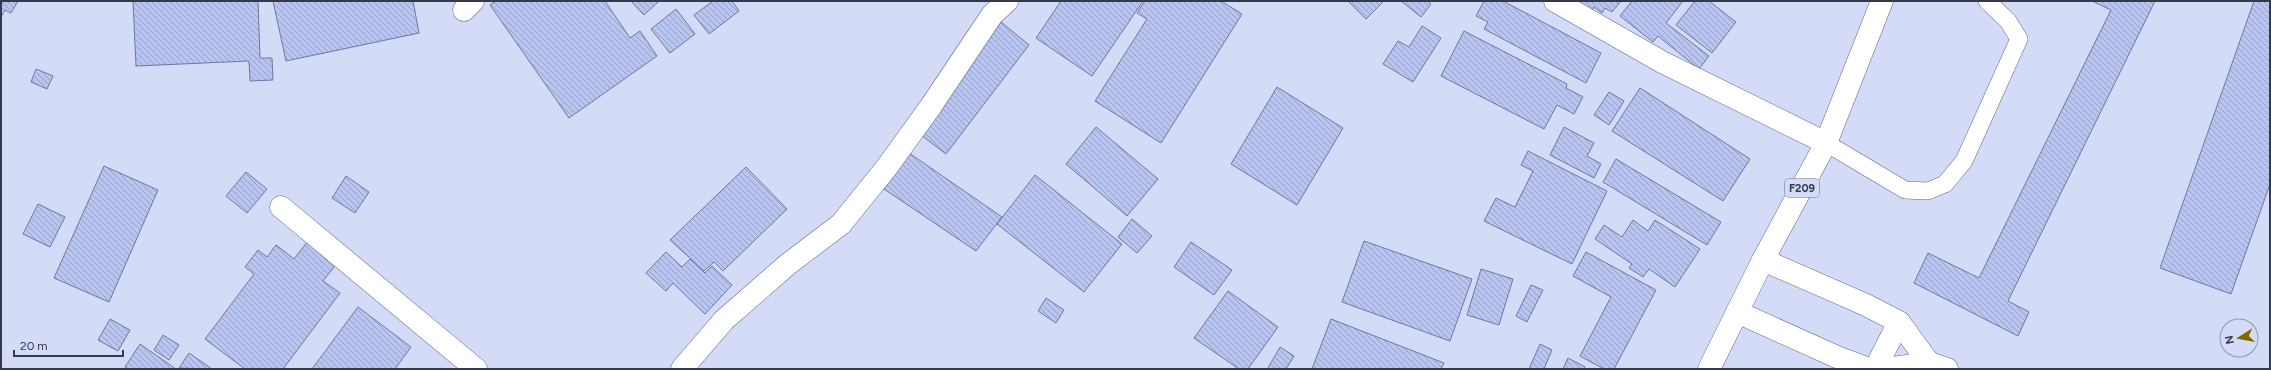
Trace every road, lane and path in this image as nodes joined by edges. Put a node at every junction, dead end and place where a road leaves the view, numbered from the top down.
1 (1007, 1) edge
2 (1555, 1) edge
3 (1882, 1) edge
4 (1987, 1) edge
5 (1826, 143) junction
6 (281, 207) dead end
7 (1763, 260) junction
8 (1737, 312) junction
9 (1899, 322) junction
10 (1938, 366) edge
11 (476, 369) edge
12 (682, 369) edge
13 (1709, 369) edge
14 (1869, 369) edge
15 (1874, 369) edge
16 (1885, 369) edge

1 - 12 street
2 - 5 street
3 - 5 street, F209
4 - 5 lane
5 - 7 street, F209
6 - 11 street
7 - 8 street, F209
7 - 9 street
8 - 13 street, F209
8 - 14 street
9 - 10 street
9 - 15 street
10 - 16 street

